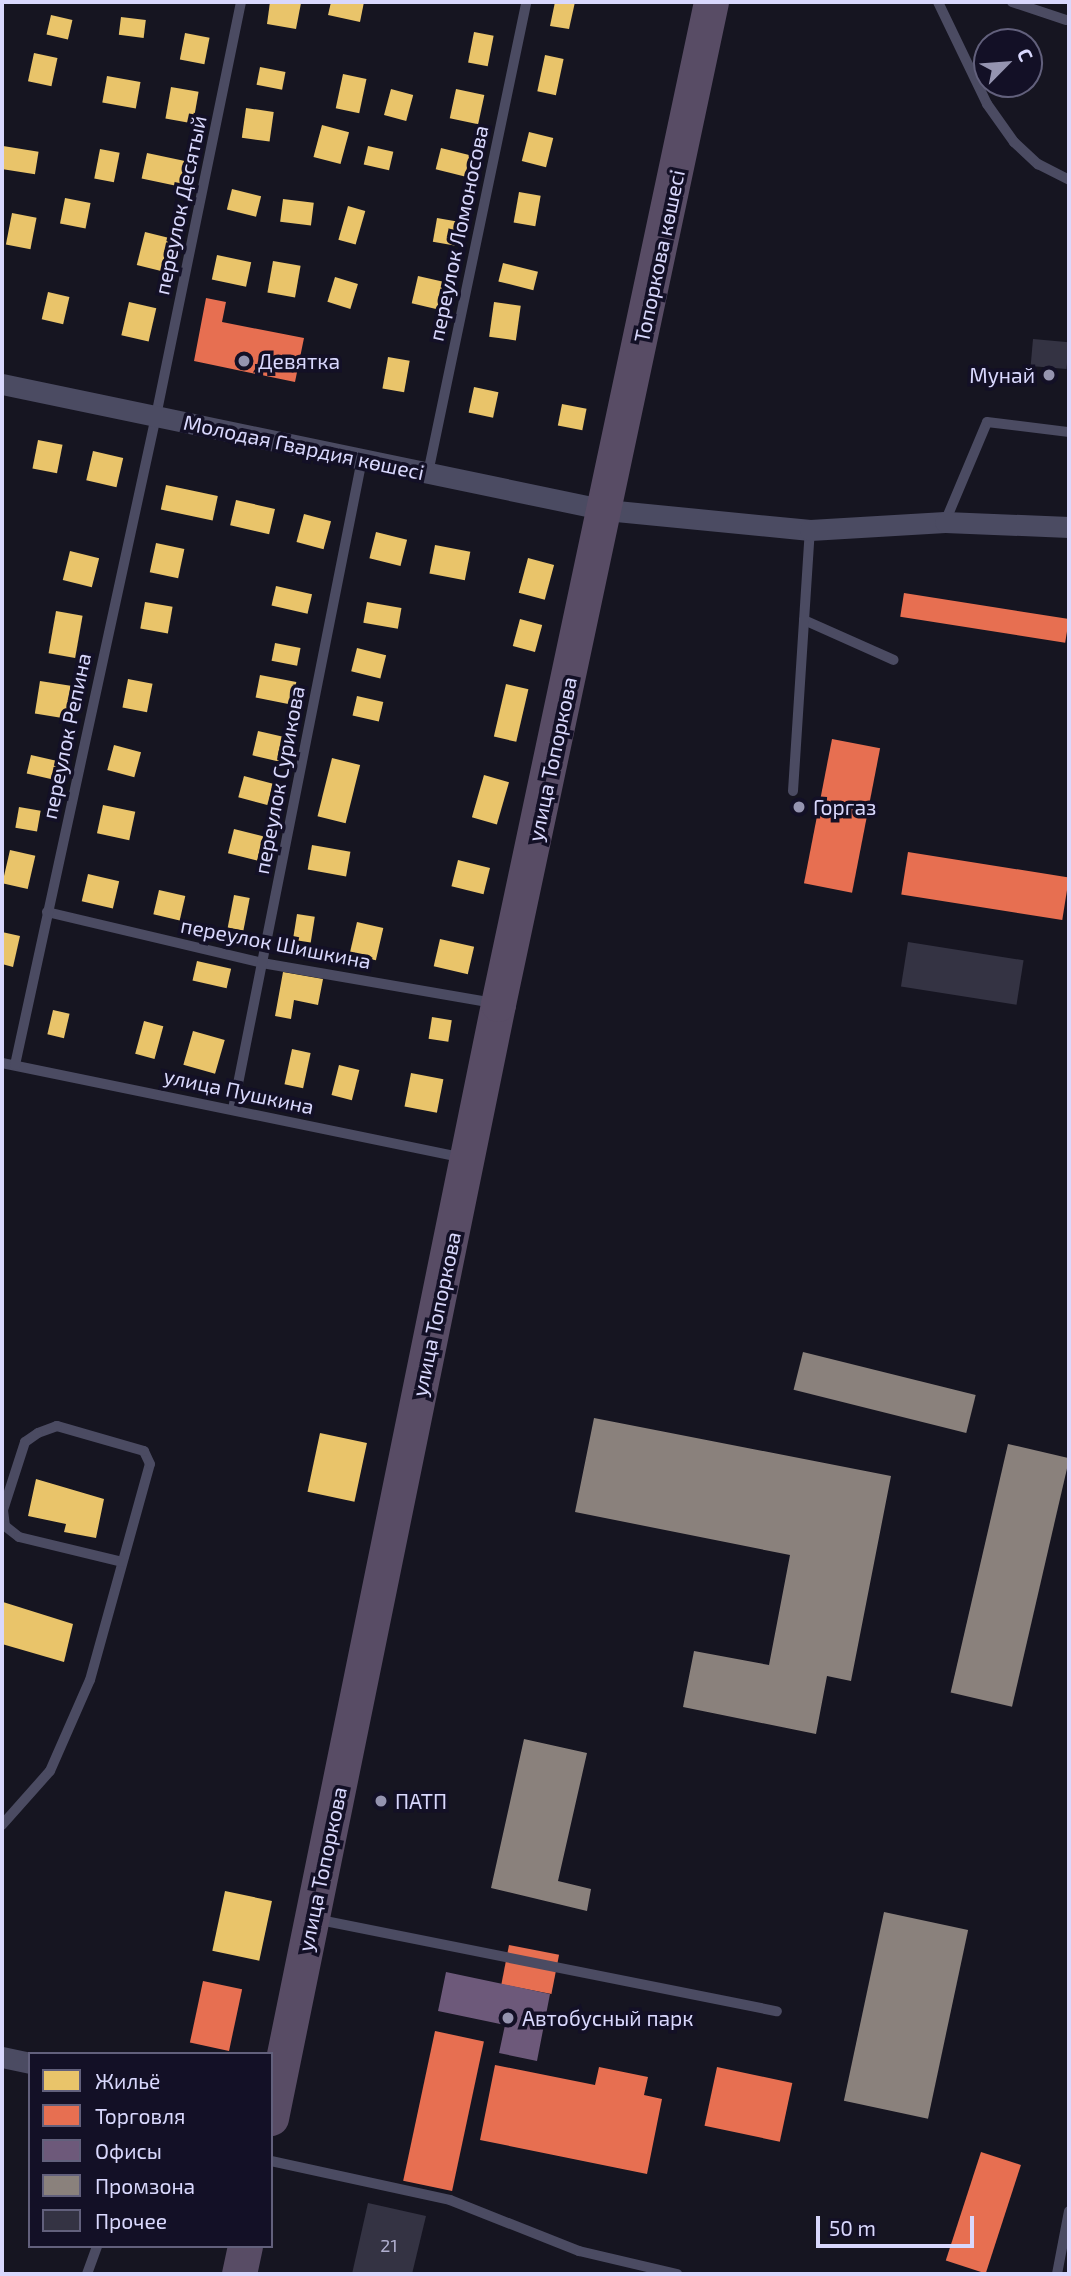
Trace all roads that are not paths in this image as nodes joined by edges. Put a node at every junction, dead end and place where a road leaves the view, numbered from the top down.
1 (241, 2) edge
2 (526, 2) edge
3 (712, 2) edge
4 (938, 2) edge
5 (1012, 2) edge
6 (1066, 20) dead end
7 (1069, 180) edge
8 (2, 384) edge
9 (156, 416) junction
10 (1069, 432) edge
11 (362, 459) junction
12 (428, 473) junction
13 (606, 510) junction
14 (945, 522) junction
15 (1069, 527) edge
16 (810, 530) junction
17 (804, 620) junction
18 (894, 660) dead end
19 (793, 791) dead end
20 (47, 912) junction
21 (262, 963) junction
22 (498, 1004) junction
23 (2, 1063) edge
24 (15, 1065) junction
25 (233, 1109) junction
26 (468, 1158) junction
27 (122, 1562) junction
28 (2, 1825) edge
29 (312, 1918) junction
30 (777, 2011) dead end
31 (2, 2057) edge
32 (28, 2063) edge
33 (273, 2109) edge
34 (273, 2161) edge
35 (1069, 2211) edge
36 (96, 2248) edge
37 (245, 2248) edge
38 (87, 2274) edge
39 (239, 2274) edge
40 (677, 2274) edge
41 (1057, 2274) edge

1 - 9 lane, переулок Десятый
2 - 12 lane, переулок Ломоносова
3 - 13 highway, Топоркова көшесі
4 - 7 lane
5 - 6 lane
8 - 9 street, Молодая Гвардия көшесі
9 - 11 street, Молодая Гвардия көшесі
9 - 20 lane, переулок Репина
10 - 14 lane
11 - 12 street, Молодая Гвардия көшесі
11 - 21 lane, переулок Сурикова
12 - 13 street, Молодая Гвардия көшесі
13 - 16 street, Молодая Гвардия көшесі
13 - 22 highway, улица Топоркова
14 - 15 street, Молодая Гвардия көшесі
14 - 16 street, Молодая Гвардия көшесі
16 - 17 lane
17 - 18 lane
17 - 19 lane
20 - 21 lane, переулок Шишкина
20 - 24 lane, переулок Репина
21 - 22 lane, переулок Шишкина
21 - 25 lane, переулок Сурикова
22 - 26 highway, улица Топоркова
23 - 24 lane, улица Пушкина
24 - 25 lane, улица Пушкина
25 - 26 lane, улица Пушкина
26 - 29 highway, улица Топоркова
27 - 27 lane
27 - 28 lane
29 - 30 lane
29 - 33 highway, улица Топоркова
31 - 32 street
34 - 40 lane
35 - 41 lane
36 - 38 lane
37 - 39 highway

